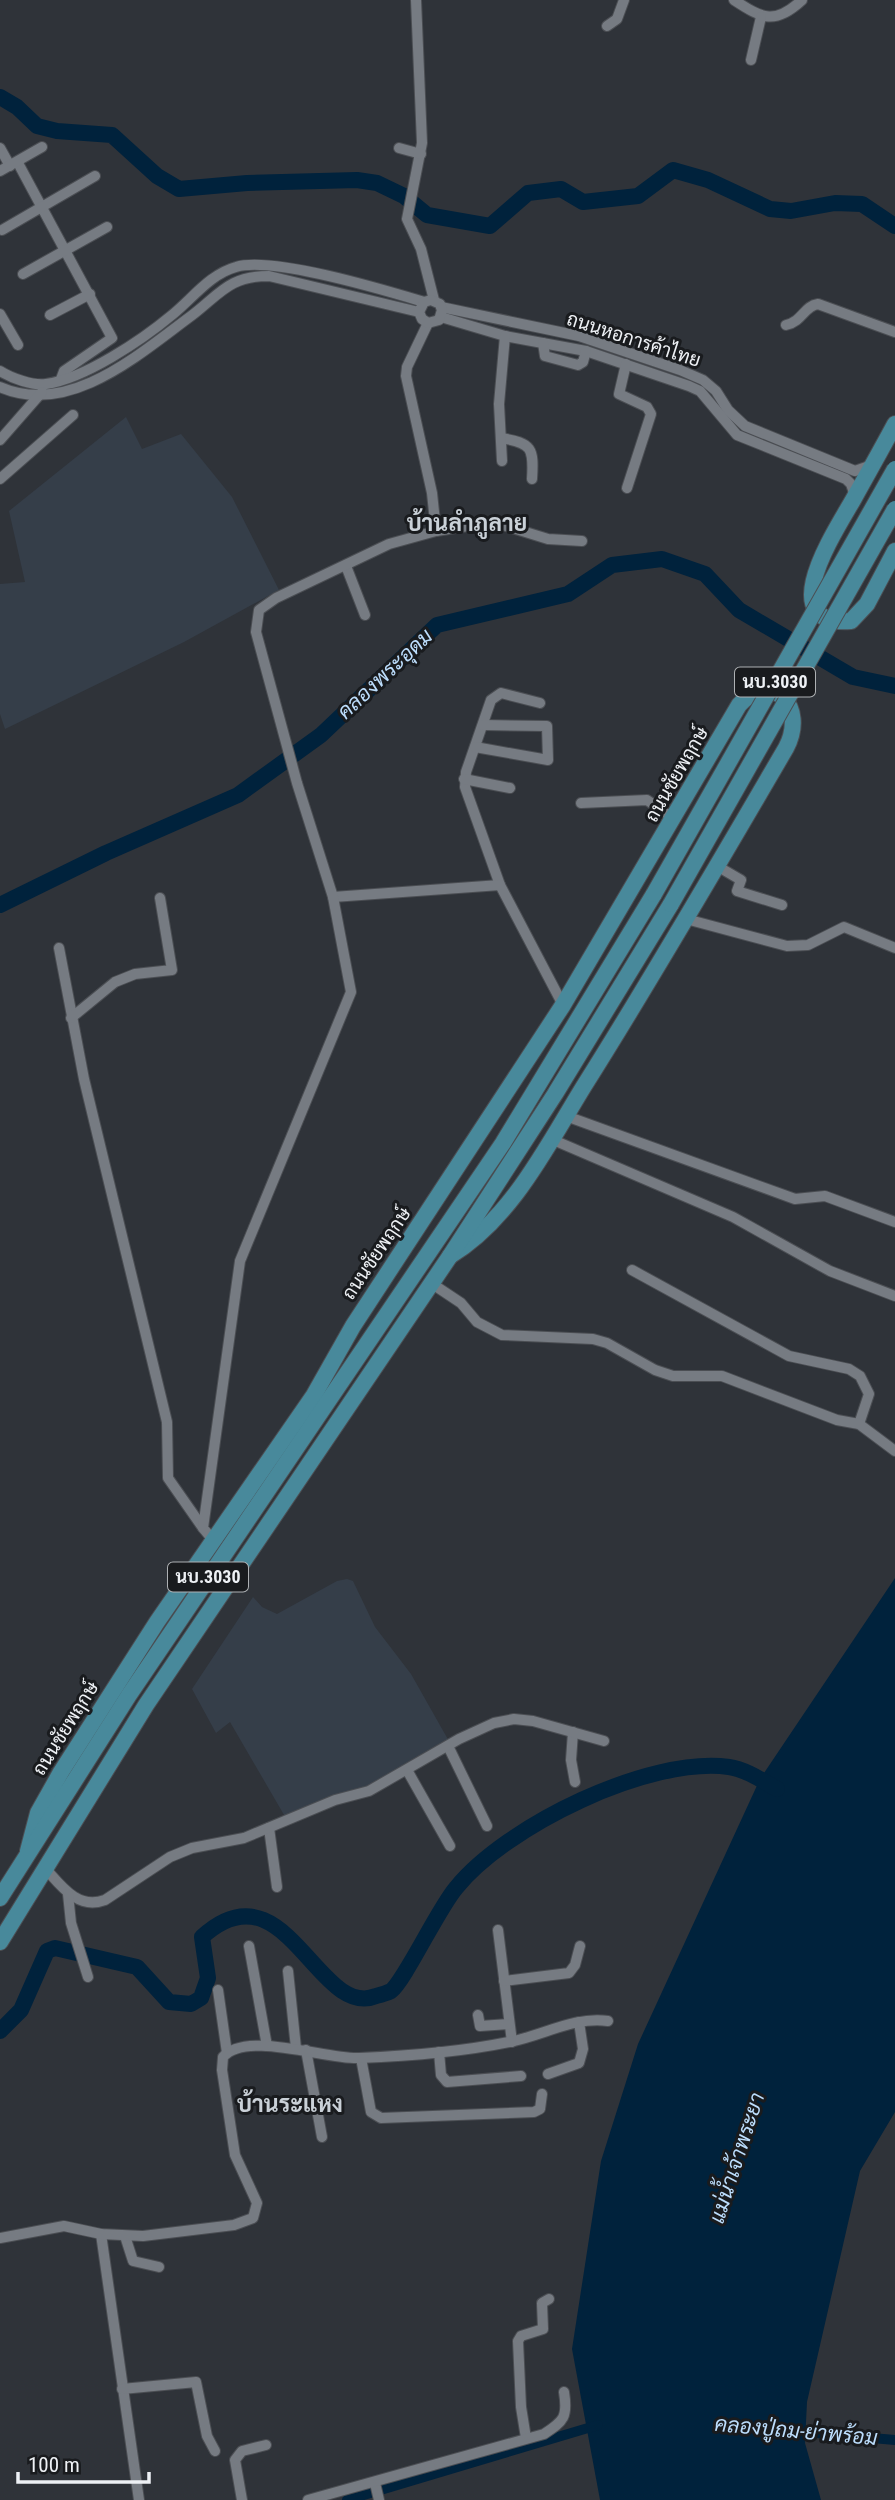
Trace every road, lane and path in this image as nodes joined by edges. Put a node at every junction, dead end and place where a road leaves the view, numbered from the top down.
1 (416, 0) edge
2 (624, 0) edge
3 (734, 0) edge
4 (802, 0) edge
5 (761, 17) junction
6 (607, 26) dead end
7 (751, 60) dead end
8 (42, 147) dead end
9 (0, 148) edge
10 (398, 148) dead end
11 (421, 154) junction
12 (9, 167) edge
13 (95, 176) dead end
14 (42, 205) junction
15 (107, 227) dead end
16 (2, 230) dead end
17 (66, 250) junction
18 (23, 274) dead end
19 (90, 294) junction
20 (432, 308) junction
21 (0, 314) edge
22 (50, 315) dead end
23 (786, 325) dead end
24 (895, 332) edge
25 (505, 336) junction
26 (112, 338) junction
27 (18, 345) dead end
28 (119, 351) junction
29 (626, 364) junction
30 (0, 371) edge
31 (61, 379) junction
32 (45, 384) junction
33 (0, 387) edge
34 (40, 396) junction
35 (73, 415) dead end
36 (895, 424) edge
37 (501, 438) junction
38 (0, 440) edge
39 (779, 446) junction
40 (502, 461) dead end
41 (872, 465) junction
42 (895, 469) edge
43 (0, 479) edge
44 (531, 480) dead end
45 (627, 488) dead end
46 (855, 496) junction
47 (895, 509) edge
48 (436, 531) junction
49 (582, 541) dead end
50 (895, 551) edge
51 (346, 566) junction
52 (365, 615) dead end
53 (540, 702) dead end
54 (483, 724) junction
55 (475, 747) junction
56 (464, 779) junction
57 (510, 788) dead end
58 (581, 803) dead end
59 (674, 819) junction
60 (717, 866) junction
61 (500, 885) junction
62 (333, 897) junction
63 (160, 898) dead end
64 (782, 905) dead end
65 (686, 919) junction
66 (59, 948) dead end
67 (895, 948) edge
68 (563, 1005) junction
69 (71, 1018) junction
70 (566, 1116) junction
71 (551, 1139) junction
72 (895, 1222) edge
73 (450, 1256) junction
74 (632, 1270) dead end
75 (431, 1283) junction
76 (895, 1296) edge
77 (393, 1304) junction
78 (314, 1395) junction
79 (859, 1423) junction
80 (895, 1451) edge
81 (208, 1534) junction
82 (573, 1732) junction
83 (604, 1741) dead end
84 (447, 1746) junction
85 (407, 1770) junction
86 (575, 1782) dead end
87 (487, 1826) dead end
88 (269, 1828) junction
89 (450, 1846) dead end
90 (28, 1851) junction
91 (45, 1868) junction
92 (277, 1887) dead end
93 (68, 1894) junction
94 (0, 1898) edge
95 (498, 1930) dead end
96 (0, 1942) edge
97 (249, 1946) dead end
98 (580, 1947) dead end
99 (288, 1971) dead end
100 (88, 1977) dead end
101 (504, 1981) junction
102 (218, 1990) dead end
103 (608, 2021) dead end
104 (579, 2022) junction
105 (509, 2024) junction
106 (512, 2042) junction
107 (267, 2046) junction
108 (482, 2046) junction
109 (301, 2049) junction
110 (439, 2052) junction
111 (227, 2053) junction
112 (361, 2058) junction
113 (548, 2074) dead end
114 (521, 2076) dead end
115 (542, 2094) dead end
116 (322, 2137) dead end
117 (101, 2234) junction
118 (125, 2236) junction
119 (0, 2238) edge
120 (159, 2267) dead end
121 (549, 2299) dead end
122 (122, 2389) junction
123 (564, 2392) dead end
124 (526, 2438) junction
125 (266, 2445) dead end
126 (215, 2451) dead end
127 (375, 2484) junction
128 (139, 2500) edge
129 (242, 2500) edge
130 (308, 2500) edge
131 (379, 2500) edge

1 - 11 street
2 - 6 street
3 - 5 street
4 - 5 street
5 - 7 street
8 - 12 street
9 - 12 street
10 - 11 street
11 - 20 street
12 - 14 street
13 - 14 street
14 - 16 street
14 - 17 street
15 - 17 street
17 - 18 street
17 - 19 street
19 - 22 street
19 - 26 street
20 - 25 street, ถนนหอการค้าไทย
20 - 28 street, ถนนหอการค้าไทย
20 - 34 street, ถนนหอการค้าไทย
20 - 39 street, ถนนหอการค้าไทย
20 - 48 street
21 - 27 street
23 - 24 street
25 - 29 street, ถนนหอการค้าไทย
25 - 37 street
26 - 28 street
26 - 31 street
28 - 31 street, ถนนหอการค้าไทย
29 - 39 street, ถนนหอการค้าไทย
29 - 45 street
30 - 32 street
31 - 32 street, ถนนหอการค้าไทย
32 - 34 street
33 - 34 street, ถนนหอการค้าไทย
34 - 38 street
35 - 43 street
36 - 41 main road
37 - 40 street
37 - 44 street
39 - 41 street, ถนนหอการค้าไทย
39 - 46 street, ถนนหอการค้าไทย
41 - 46 main road
42 - 77 main road, ถนนชัยพฤกษ์ / นบ.3030, bridge
46 - 50 main road
47 - 73 main road, ถนนชัยพฤกษ์, bridge
48 - 49 street
48 - 51 street
51 - 52 street
51 - 62 street
53 - 54 street
54 - 55 street
54 - 55 street
55 - 56 street
56 - 57 street
56 - 61 street
58 - 59 street
59 - 60 main road, ถนนชัยพฤกษ์
59 - 68 main road, ถนนชัยพฤกษ์
60 - 64 street
60 - 65 main road, ถนนชัยพฤกษ์
61 - 62 street
61 - 68 street
62 - 81 street
63 - 69 street
65 - 67 street
65 - 70 main road, ถนนชัยพฤกษ์
66 - 69 street
68 - 78 main road, ถนนชัยพฤกษ์
69 - 81 street
70 - 71 main road, ถนนชัยพฤกษ์
70 - 72 street
71 - 73 main road, ถนนชัยพฤกษ์
71 - 76 street
73 - 75 main road, ถนนชัยพฤกษ์
74 - 79 street
75 - 79 street
75 - 91 main road, ถนนชัยพฤกษ์
77 - 78 main road
77 - 90 main road, ถนนชัยพฤกษ์ / นบ.3030
78 - 81 main road, ถนนชัยพฤกษ์
79 - 80 street
81 - 90 main road, ถนนชัยพฤกษ์
82 - 83 street
82 - 84 street
82 - 86 street
84 - 85 street
84 - 87 street
85 - 88 street
85 - 89 street
88 - 92 street
88 - 93 street
90 - 94 main road, ถนนชัยพฤกษ์ / นบ.3030
91 - 93 street
91 - 96 main road, ถนนชัยพฤกษ์
93 - 100 street
95 - 101 street
97 - 107 street
98 - 101 street
99 - 109 street
101 - 105 street
102 - 111 street
103 - 104 street
104 - 106 street
104 - 113 street
105 - 106 street
105 - 108 street
106 - 108 street
107 - 109 street
107 - 111 street
108 - 110 street
109 - 112 street
109 - 116 street
110 - 112 street
110 - 114 street
111 - 118 street
112 - 115 street
117 - 118 street
117 - 119 street
117 - 122 street
118 - 120 street
121 - 124 street
122 - 126 street
122 - 128 street
123 - 124 street
124 - 127 street
125 - 129 street
127 - 130 street
127 - 131 street

